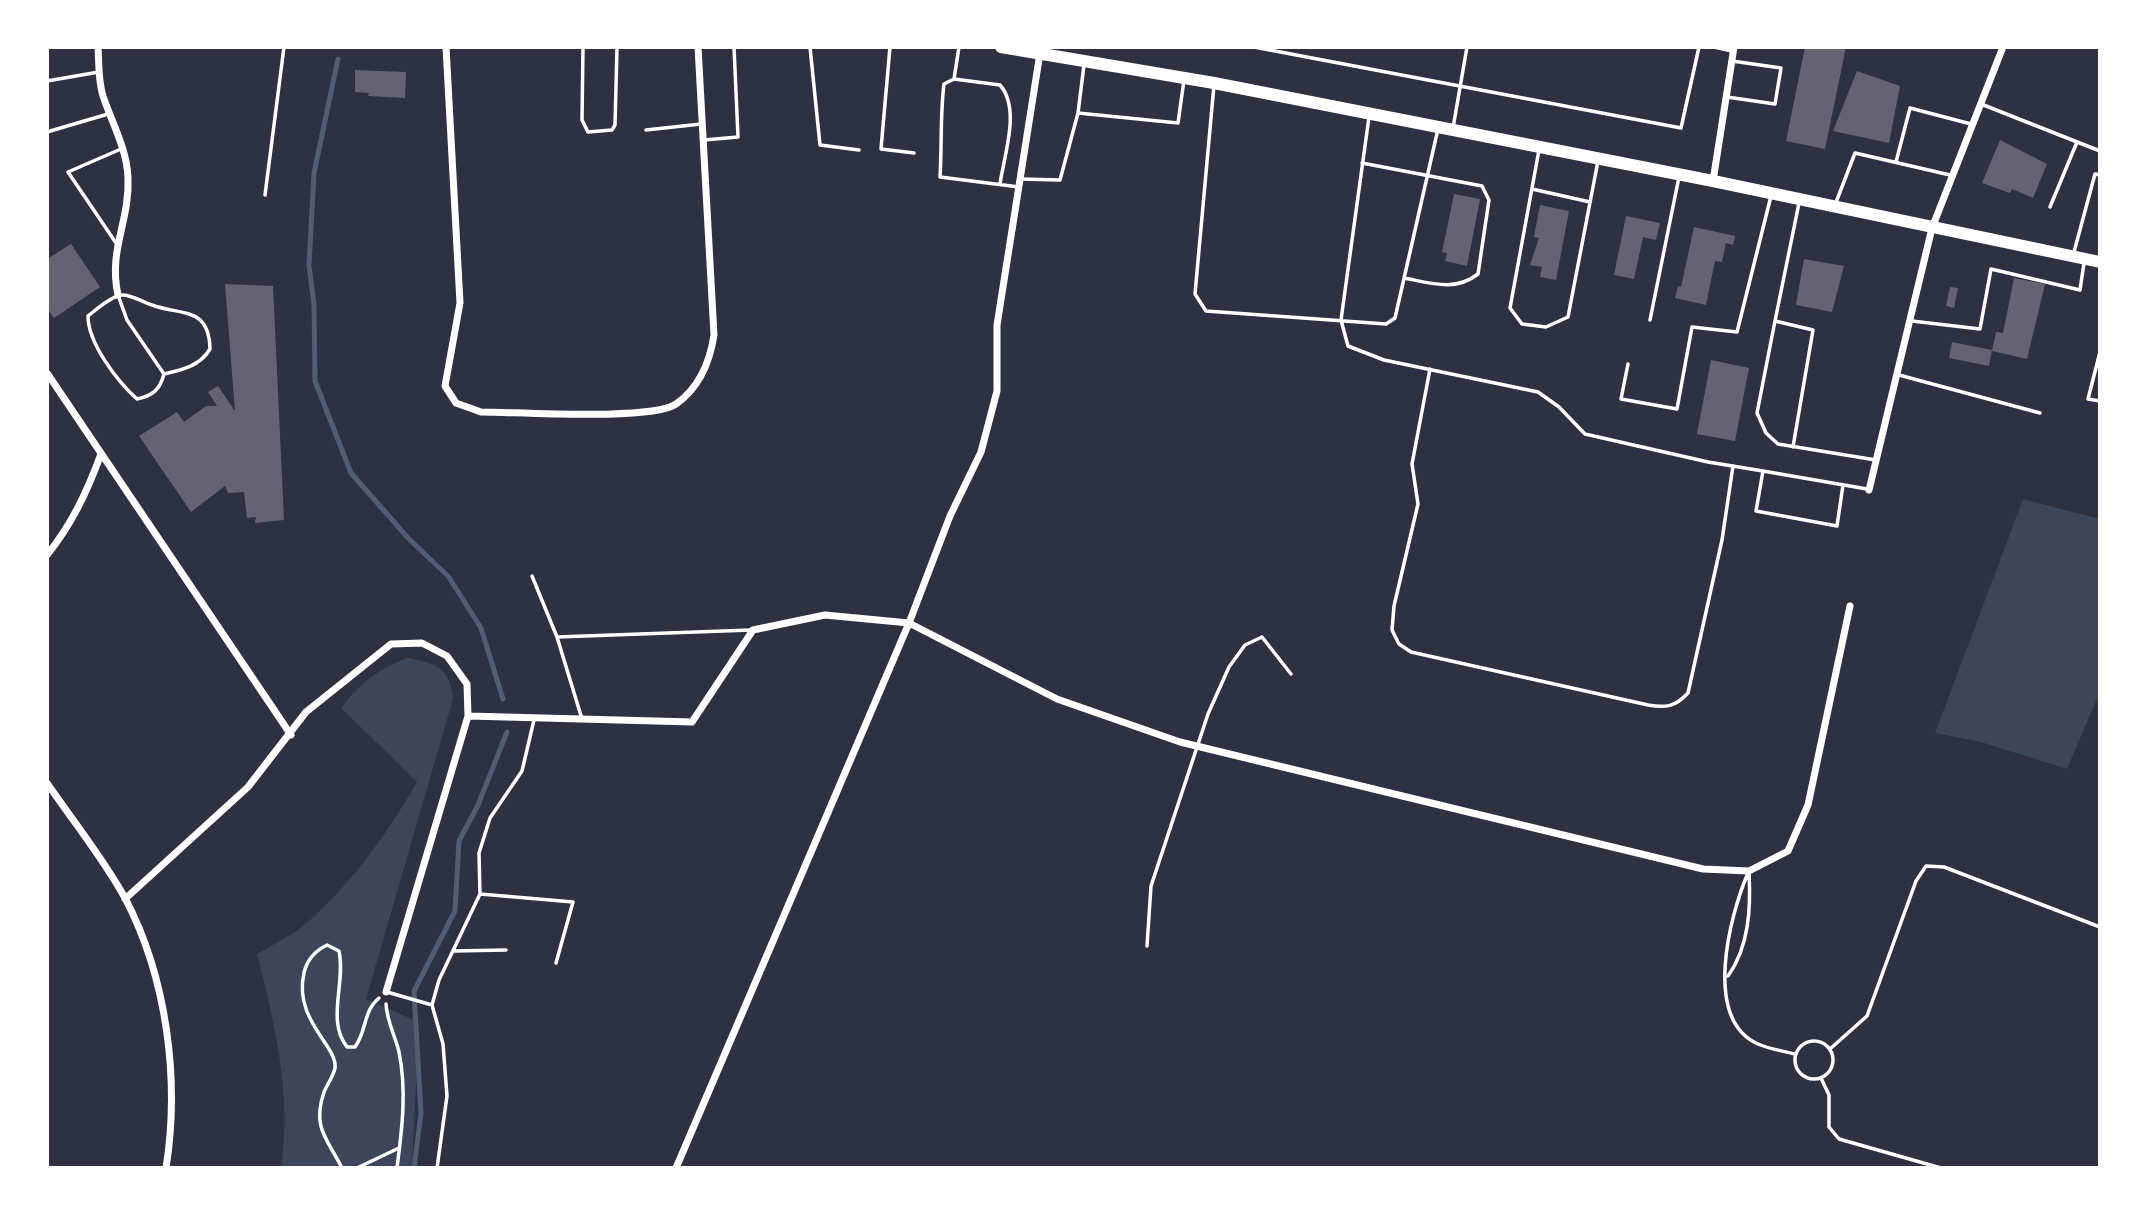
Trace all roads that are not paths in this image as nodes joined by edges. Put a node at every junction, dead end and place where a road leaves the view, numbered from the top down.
1 (98, 47) edge
2 (284, 47) edge
3 (446, 47) edge
4 (583, 47) edge
5 (617, 47) edge
6 (698, 47) edge
7 (734, 47) edge
8 (810, 47) edge
9 (890, 47) edge
10 (959, 47) edge
11 (1001, 47) edge
12 (1254, 47) edge
13 (1467, 47) edge
14 (1699, 47) edge
15 (1714, 47) edge
16 (2003, 47) edge
17 (1734, 49) edge
18 (1041, 50) edge
19 (1085, 60) junction
20 (1732, 61) junction
21 (99, 72) junction
22 (1185, 78) junction
23 (954, 79) junction
24 (47, 80) edge
25 (1214, 83) junction
26 (1460, 85) junction
27 (1726, 97) junction
28 (1981, 104) junction
29 (110, 113) junction
30 (1079, 113) junction
31 (1370, 115) junction
32 (703, 124) junction
33 (1973, 125) junction
34 (1438, 128) junction
35 (646, 130) dead end
36 (1452, 131) junction
37 (47, 132) edge
38 (704, 140) junction
39 (2077, 142) junction
40 (123, 148) junction
41 (1539, 148) junction
42 (859, 150) dead end
43 (2100, 151) edge
44 (915, 153) dead end
45 (1598, 160) junction
46 (1896, 162) junction
47 (1362, 163) junction
48 (1680, 174) junction
49 (2100, 175) edge
50 (1427, 176) junction
51 (1952, 176) junction
52 (1713, 181) junction
53 (1019, 183) junction
54 (1000, 184) junction
55 (1532, 189) junction
56 (1771, 194) junction
57 (265, 195) dead end
58 (1800, 200) junction
59 (1590, 202) junction
60 (1834, 207) junction
61 (2049, 207) dead end
62 (1932, 229) junction
63 (117, 243) junction
64 (2079, 258) junction
65 (2100, 262) edge
66 (1404, 278) junction
67 (118, 295) junction
68 (1341, 320) junction
69 (1650, 320) dead end
70 (1775, 321) junction
71 (1910, 321) junction
72 (2100, 352) edge
73 (1628, 364) dead end
74 (1430, 369) junction
75 (47, 373) edge
76 (164, 374) junction
77 (1897, 374) junction
78 (2100, 401) edge
79 (2040, 413) dead end
80 (1794, 446) junction
81 (101, 454) junction
82 (1876, 460) junction
83 (1733, 466) junction
84 (1763, 471) junction
85 (1843, 485) junction
86 (1869, 490) joint
87 (47, 555) edge
88 (532, 576) dead end
89 (1850, 606) dead end
90 (909, 623) junction
91 (753, 630) junction
92 (557, 637) junction
93 (1291, 674) dead end
94 (468, 716) junction
95 (534, 720) junction
96 (583, 721) junction
97 (291, 735) junction
98 (1198, 746) junction
99 (47, 783) edge
100 (1749, 871) junction
101 (480, 894) junction
102 (125, 899) junction
103 (2100, 927) edge
104 (1147, 946) dead end
105 (506, 950) dead end
106 (454, 951) junction
107 (556, 963) dead end
108 (1727, 978) junction
109 (386, 992) joint
110 (432, 1005) junction
111 (1830, 1049) junction
112 (1795, 1054) junction
113 (1821, 1078) junction
114 (166, 1168) edge
115 (437, 1168) edge
116 (676, 1168) edge
117 (1941, 1168) edge

1 - 21 street
2 - 57 lane
3 - 38 street
4 - 5 lane
6 - 32 street
7 - 38 lane
8 - 42 lane
9 - 44 lane
10 - 23 lane
11 - 18 main road
12 - 26 lane
13 - 26 lane
14 - 26 lane
15 - 17 lane
16 - 28 street
17 - 20 street
18 - 19 main road
18 - 53 street
19 - 22 main road
19 - 30 lane
20 - 27 street
20 - 27 lane
21 - 24 lane
21 - 29 street
22 - 25 main road
22 - 30 lane
23 - 54 lane
23 - 54 lane
25 - 31 main road
25 - 68 lane
26 - 36 lane
27 - 52 street
28 - 33 street
28 - 39 lane
29 - 37 lane
29 - 40 street
30 - 53 lane
31 - 34 main road
31 - 47 lane
32 - 35 lane
32 - 38 street
33 - 46 lane
33 - 51 street
34 - 36 main road
34 - 50 lane
36 - 41 main road
39 - 43 lane
39 - 61 lane
40 - 63 street
40 - 63 lane
41 - 45 main road
41 - 55 lane
45 - 48 main road
45 - 59 lane
46 - 51 lane
46 - 60 lane
47 - 50 lane
47 - 68 lane
48 - 52 main road
48 - 69 lane
49 - 64 lane
50 - 66 lane
50 - 66 lane
51 - 62 street
52 - 56 main road
53 - 54 lane
53 - 90 street
55 - 59 lane
55 - 59 lane
56 - 58 main road
56 - 73 lane
58 - 60 main road
58 - 70 lane
60 - 62 main road
62 - 64 main road
62 - 71 street
63 - 67 street
64 - 65 main road
64 - 71 lane
66 - 68 lane
67 - 76 lane
67 - 76 lane
67 - 76 lane
68 - 74 lane
70 - 80 lane
70 - 80 lane
71 - 77 street
72 - 78 lane
74 - 83 lane
74 - 83 lane
75 - 81 street
77 - 79 lane
77 - 82 street
80 - 82 lane
81 - 87 street
81 - 97 street
82 - 86 street
83 - 84 lane
84 - 85 lane
84 - 85 lane
85 - 86 lane
88 - 92 lane
89 - 100 street
90 - 91 street
90 - 98 street
90 - 116 street
91 - 92 lane
91 - 96 street
92 - 96 lane
93 - 98 lane
94 - 95 street
94 - 97 street
94 - 109 street
95 - 96 street
95 - 101 lane
97 - 102 street
98 - 100 street
98 - 104 lane
99 - 102 street
100 - 108 lane
100 - 108 lane
101 - 106 lane
101 - 107 lane
102 - 114 street
103 - 111 lane
105 - 106 lane
106 - 110 lane
108 - 112 lane
109 - 110 lane
110 - 115 lane
111 - 112 lane
111 - 113 lane
112 - 113 lane
113 - 117 lane

